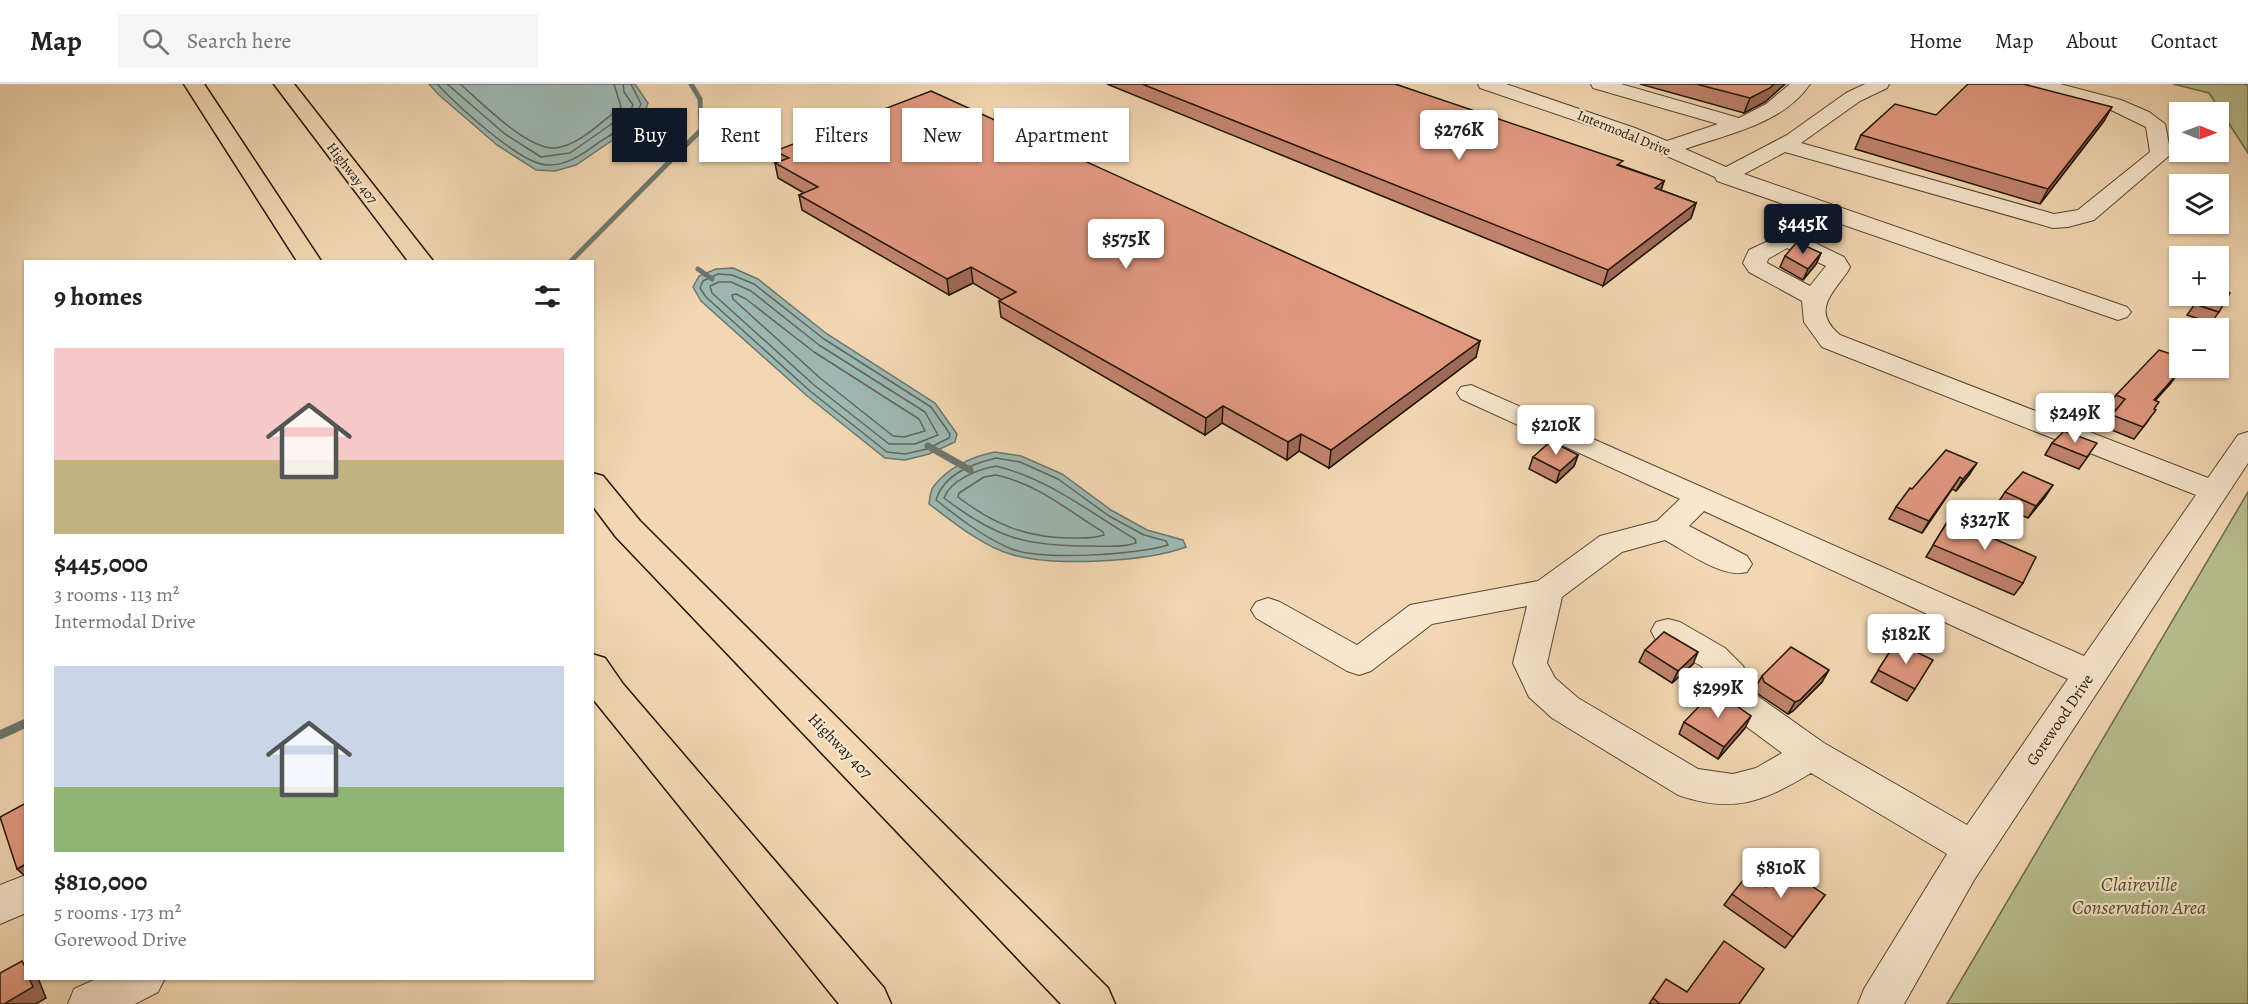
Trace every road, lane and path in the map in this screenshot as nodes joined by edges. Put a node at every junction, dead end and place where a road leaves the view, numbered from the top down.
1 (194, 84) edge
2 (284, 84) edge
3 (1487, 84) edge
4 (1600, 84) edge
5 (1802, 84) edge
6 (1880, 84) edge
7 (2038, 84) edge
8 (1739, 124) junction
9 (1784, 145) junction
10 (1665, 149) junction
11 (1725, 176) junction
12 (308, 260) edge
13 (420, 260) edge
14 (1815, 298) dead end
15 (2118, 312) dead end
16 (1471, 393) dead end
17 (2248, 441) edge
18 (594, 486) edge
19 (2214, 491) junction
20 (1700, 497) junction
21 (1668, 529) junction
22 (1736, 564) dead end
23 (1548, 591) junction
24 (1268, 610) dead end
25 (1668, 632) edge
26 (594, 671) edge
27 (2091, 674) junction
28 (1811, 753) junction
29 (1973, 849) junction
30 (24, 894) edge
31 (0, 905) edge
32 (139, 980) edge
33 (90, 1004) edge
34 (868, 1004) edge
35 (1092, 1004) edge
36 (1880, 1004) edge

1 - 12 highway
2 - 13 highway, Highway 407
3 - 10 street, Intermodal Drive
4 - 8 street
5 - 8 street
6 - 9 street
7 - 9 street
8 - 10 street
9 - 11 street
10 - 11 street, Intermodal Drive
11 - 15 street, Intermodal Drive
14 - 19 street
16 - 20 street
17 - 19 street, Gorewood Drive
18 - 35 highway, Highway 407
19 - 27 street, Gorewood Drive
20 - 21 street
20 - 27 street
21 - 22 street
21 - 23 street
23 - 24 street
23 - 28 street
25 - 28 street
26 - 34 highway
27 - 29 street, Gorewood Drive
28 - 29 street
29 - 36 street, Gorewood Drive
30 - 31 street
32 - 33 street

